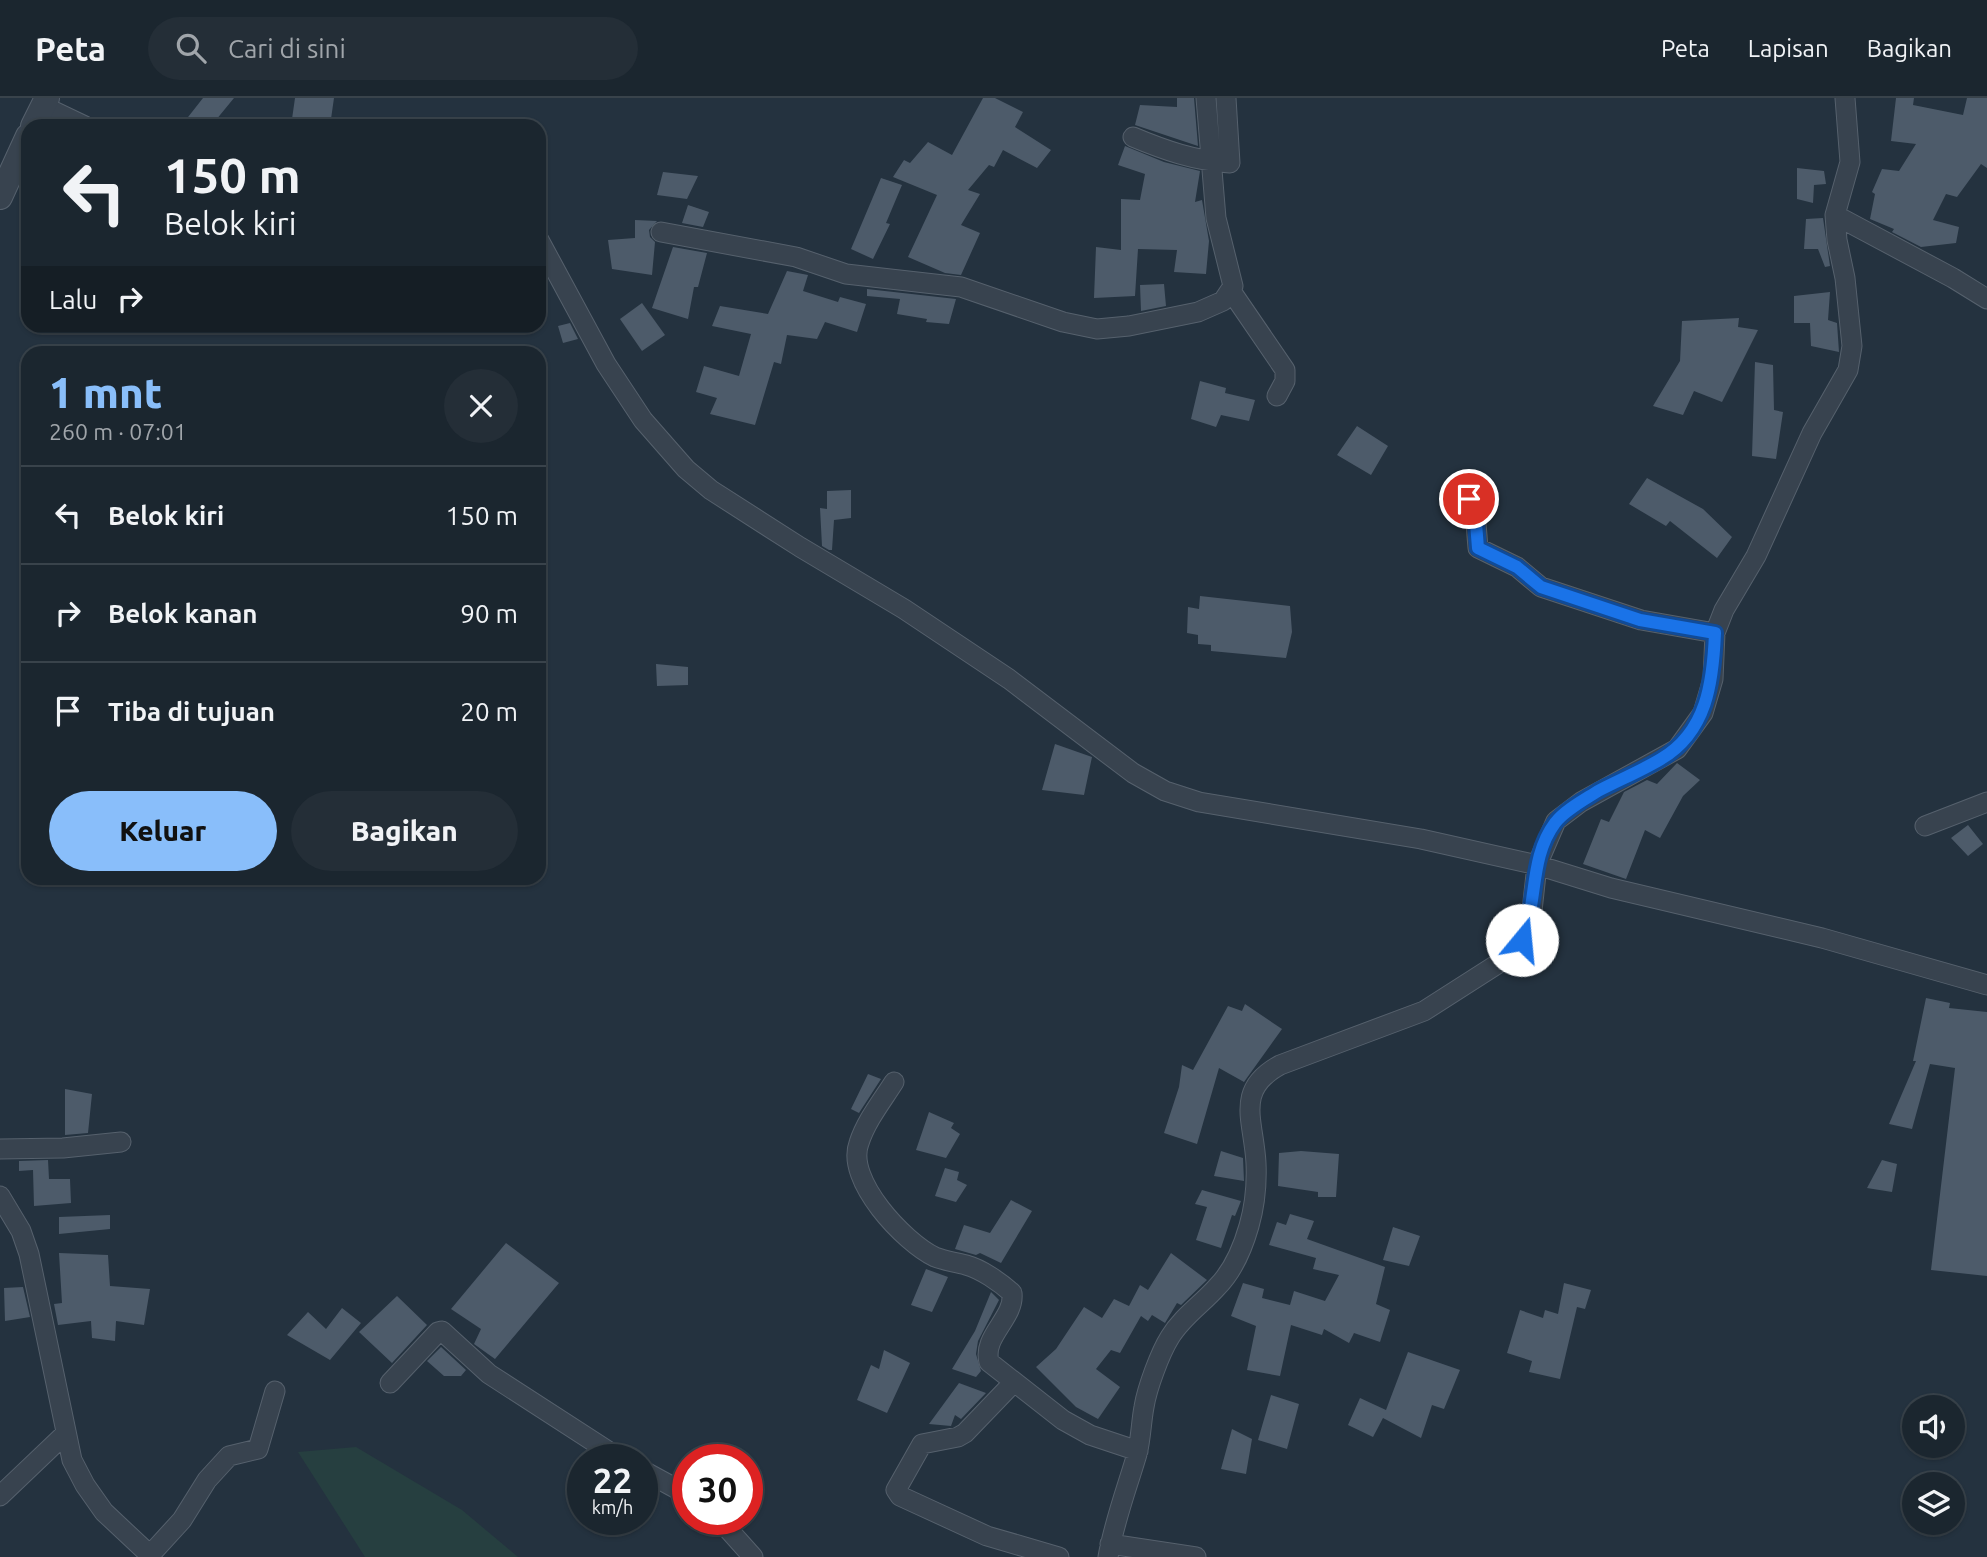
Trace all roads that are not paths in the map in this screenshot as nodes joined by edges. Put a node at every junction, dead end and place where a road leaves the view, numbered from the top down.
1 (1206, 98) edge
2 (1226, 98) edge
3 (1845, 98) edge
4 (41, 110) edge
5 (66, 119) edge
6 (1133, 137) dead end
7 (21, 151) edge
8 (1217, 162) junction
9 (0, 197) edge
10 (1835, 215) junction
11 (662, 232) dead end
12 (546, 253) edge
13 (1231, 291) junction
14 (1987, 299) edge
15 (1277, 397) dead end
16 (1469, 499) dead end
17 (1715, 633) junction
18 (1987, 802) edge
19 (1926, 826) dead end
20 (1537, 865) junction
21 (1987, 985) edge
22 (894, 1082) dead end
23 (121, 1142) dead end
24 (0, 1149) edge
25 (0, 1196) edge
26 (1014, 1382) junction
27 (390, 1383) dead end
28 (275, 1391) dead end
29 (65, 1434) junction
30 (597, 1444) edge
31 (1138, 1451) junction
32 (0, 1496) edge
33 (733, 1535) edge
34 (1109, 1551) edge
35 (151, 1556) edge
36 (753, 1557) edge
37 (1059, 1557) edge
38 (1196, 1557) edge

1 - 8 street
2 - 8 street
3 - 10 street
4 - 5 street
6 - 8 street
7 - 9 street
8 - 13 street
10 - 14 street
10 - 17 street
11 - 13 street
12 - 20 street
13 - 15 street
16 - 17 street
17 - 20 street
18 - 19 street
20 - 21 street
20 - 31 street
22 - 26 street
23 - 24 street
25 - 29 street
26 - 31 street
26 - 37 street
27 - 30 street
28 - 35 street
29 - 32 street
29 - 35 street
31 - 34 street
33 - 36 street
34 - 38 street

